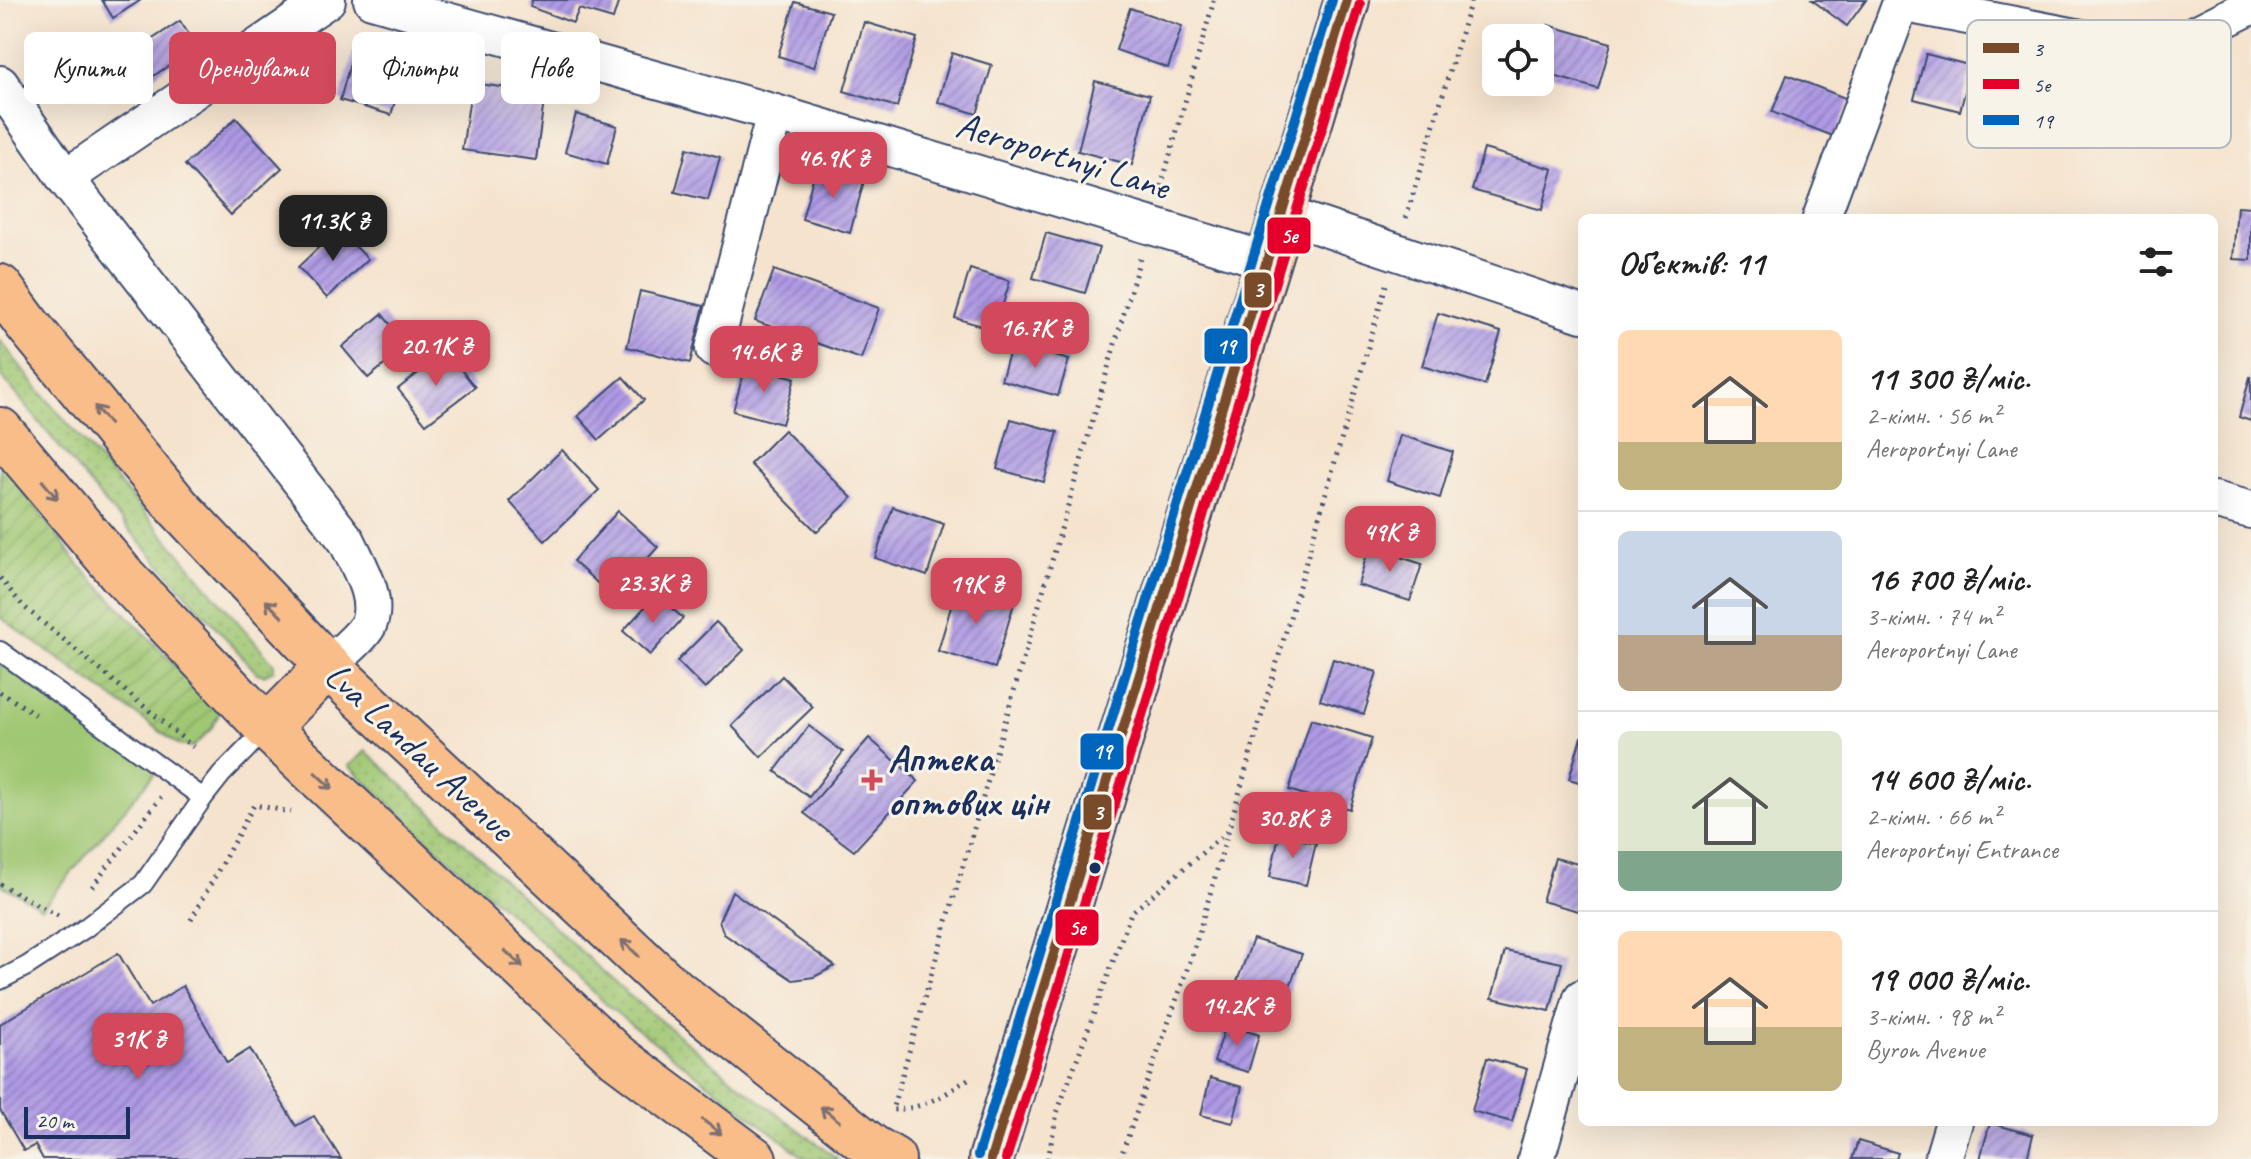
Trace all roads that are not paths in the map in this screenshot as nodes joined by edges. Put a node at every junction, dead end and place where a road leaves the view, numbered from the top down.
1 (327, 0) edge
2 (372, 0) edge
3 (1347, 0) edge
4 (1902, 1) edge
5 (2251, 6) edge
6 (1996, 20) edge
7 (2223, 20) edge
8 (0, 84) edge
9 (775, 113) junction
10 (65, 178) junction
11 (1283, 214) junction
12 (1822, 214) edge
13 (1268, 261) junction
14 (0, 287) edge
15 (1578, 313) edge
16 (714, 349) dead end
17 (0, 430) edge
18 (2218, 501) edge
19 (2251, 510) edge
20 (0, 651) edge
21 (328, 666) junction
22 (267, 728) junction
23 (203, 798) junction
24 (0, 980) edge
25 (1578, 1012) edge
26 (1953, 1126) edge
27 (754, 1159) edge
28 (893, 1159) edge
29 (991, 1159) edge
30 (1536, 1159) edge
31 (1943, 1159) edge

1 - 10 street
2 - 9 street, Aeroportnyi Lane
3 - 11 main road
4 - 6 street
4 - 12 street
5 - 7 street
8 - 10 street
9 - 13 street, Aeroportnyi Lane
9 - 16 street
10 - 21 street
11 - 13 main road
11 - 15 street
13 - 29 main road
21 -> 14 main road, Lva Landau Avenue
17 -> 22 main road
18 - 19 street
20 - 23 lane
21 - 22 main road
28 -> 21 main road, Lva Landau Avenue
22 - 23 lane
22 -> 27 main road
23 - 24 lane
25 - 30 street
26 - 31 street

